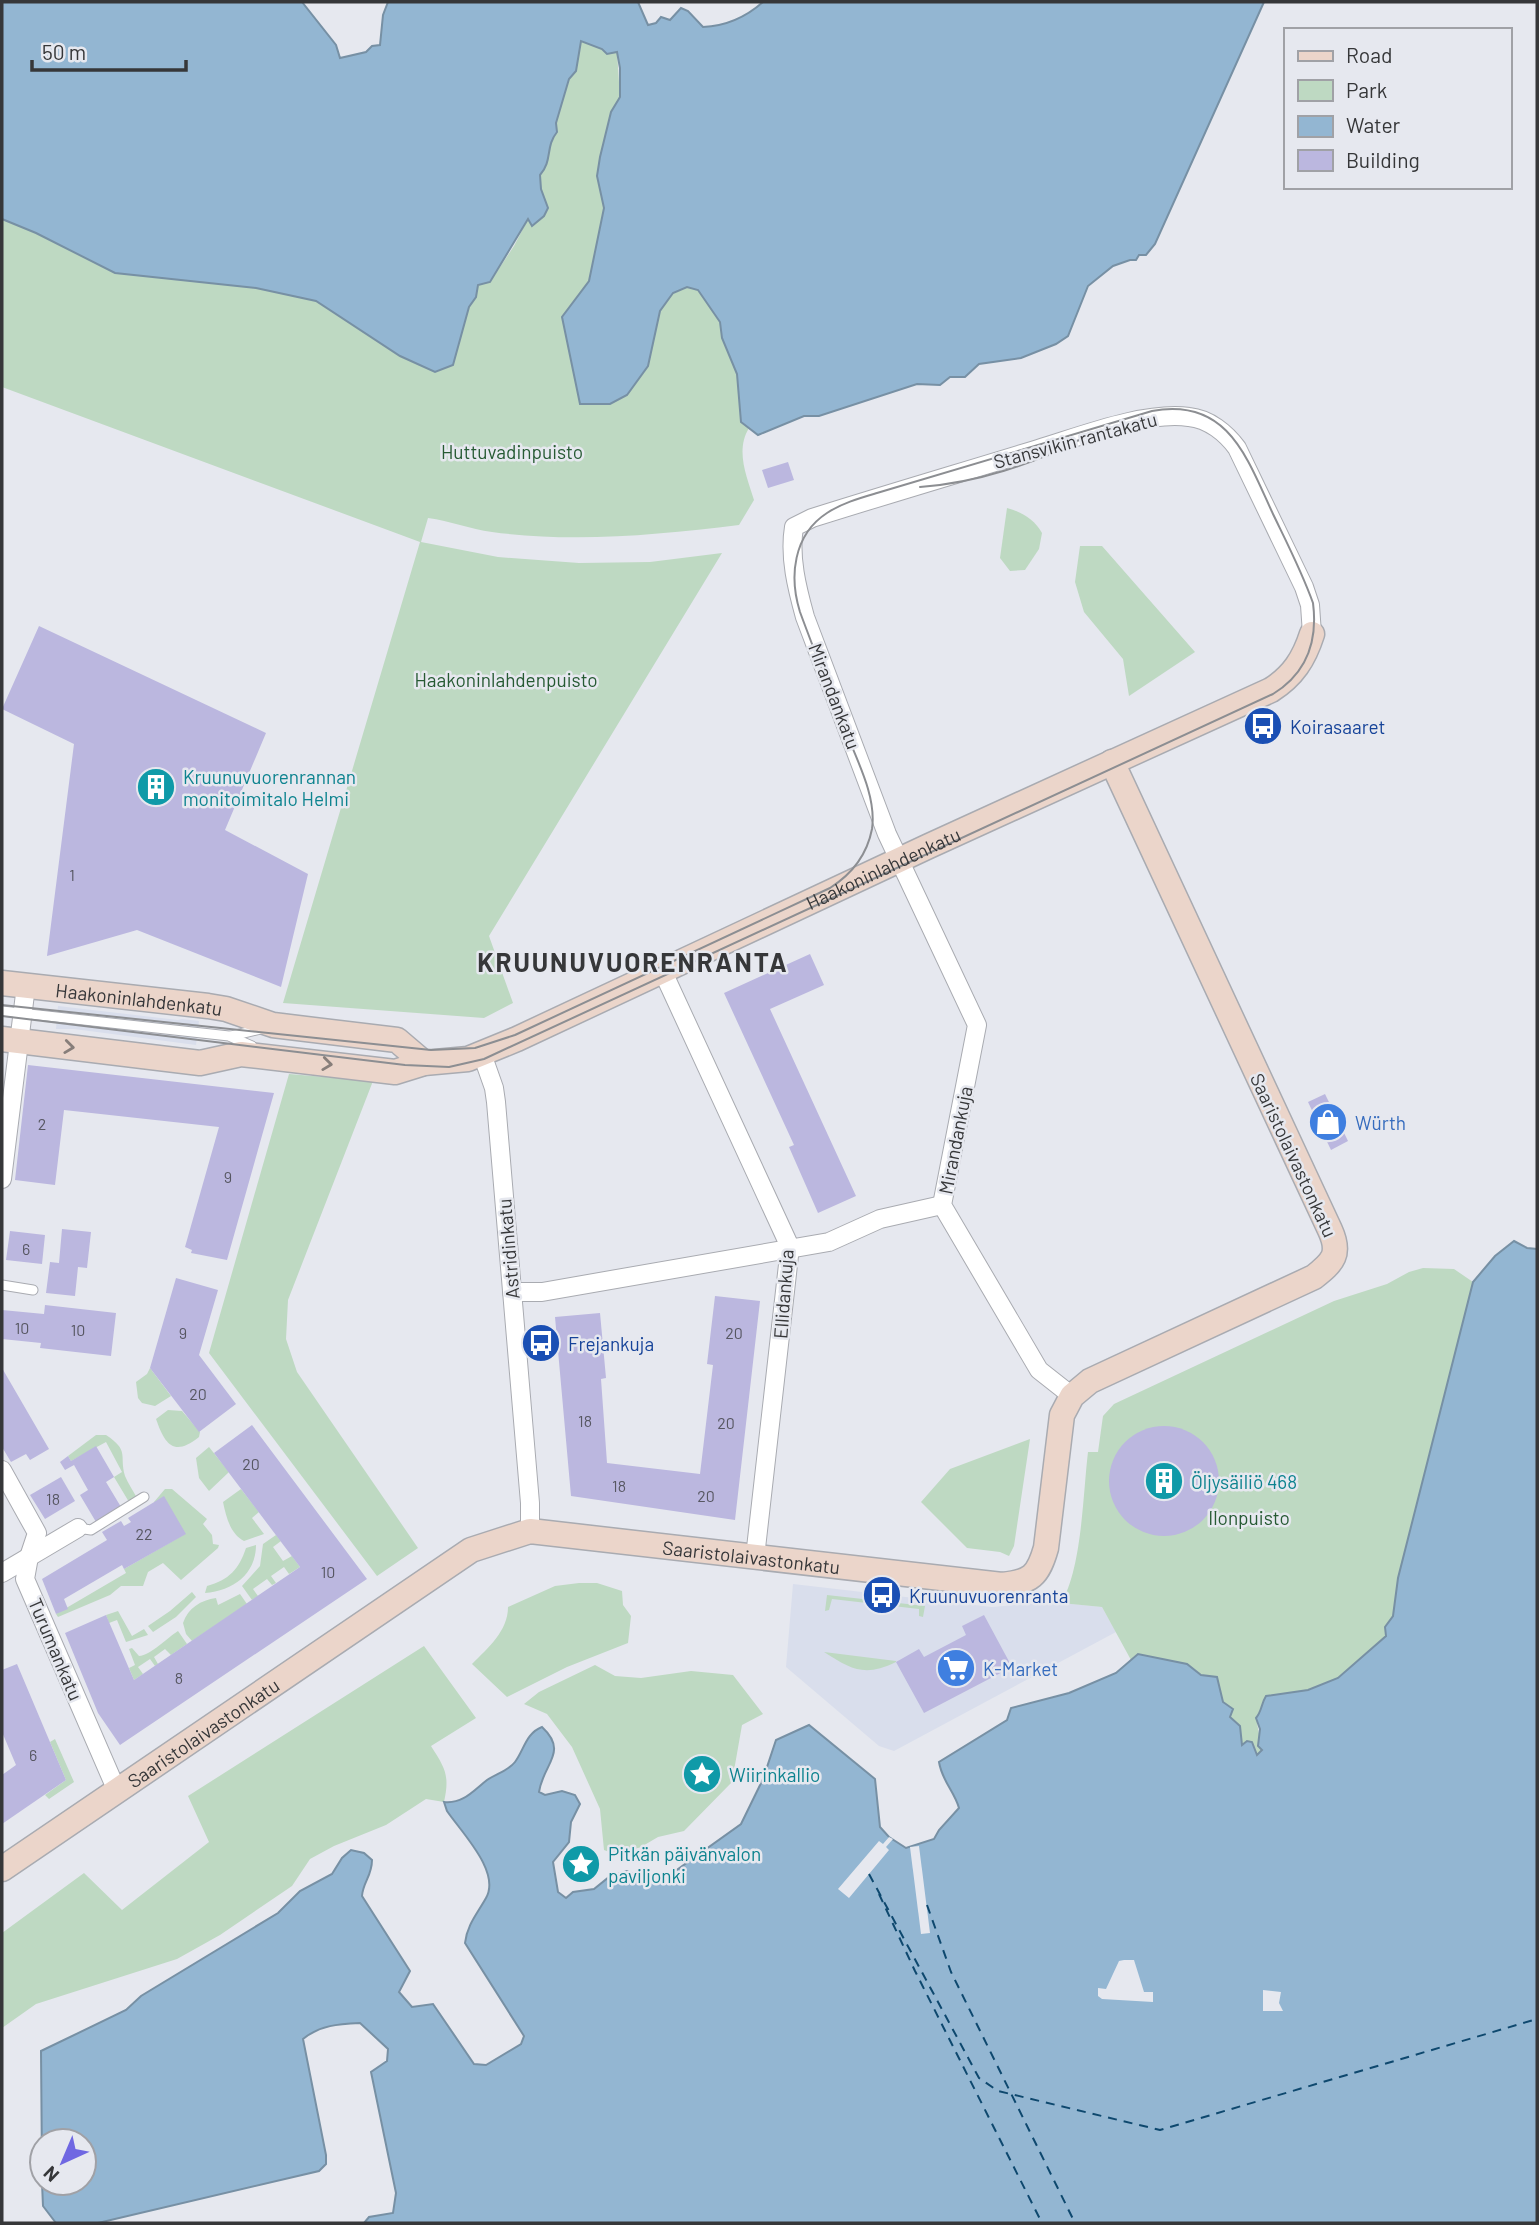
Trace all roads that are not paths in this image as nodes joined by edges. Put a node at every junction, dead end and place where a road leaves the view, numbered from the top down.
1 (794, 527) joint
2 (1312, 634) joint
3 (1112, 762) junction
4 (899, 860) junction
5 (663, 972) junction
6 (14, 985) edge
7 (2, 1011) edge
8 (22, 1013) junction
9 (273, 1025) junction
10 (229, 1036) junction
11 (11, 1040) edge
12 (482, 1054) junction
13 (260, 1055) junction
14 (424, 1063) junction
15 (2, 1179) edge
16 (942, 1205) junction
17 (790, 1247) junction
18 (2, 1285) edge
19 (33, 1290) dead end
20 (512, 1292) junction
21 (1072, 1396) junction
22 (2, 1470) edge
23 (144, 1497) dead end
24 (78, 1528) joint
25 (530, 1531) junction
26 (29, 1557) junction
27 (755, 1557) junction
28 (2, 1573) edge
29 (117, 1791) junction
30 (2, 1869) edge

1 - 2 street, Stansvikin rantakatu
1 - 4 street, Mirandankatu
2 - 3 street, Haakoninlahdenkatu
3 - 4 street, Haakoninlahdenkatu
3 - 21 street, Saaristolaivastonkatu
4 - 5 street, Haakoninlahdenkatu
4 - 16 street, Mirandankuja
5 - 12 street, Haakoninlahdenkatu
5 - 17 street, Ellidankuja
6 - 8 street
6 - 9 street, Haakoninlahdenkatu
7 - 8 lane, Haakoninlahdenkatu
8 - 10 lane, Haakoninlahdenkatu
8 - 11 street
9 - 10 lane, Haakoninlahdenkatu
9 - 14 street, Haakoninlahdenkatu
10 - 13 lane, Haakoninlahdenkatu
11 -> 13 street, Haakoninlahdenkatu
11 - 15 street
12 - 14 street, Haakoninlahdenkatu
12 - 20 street, Astridinkatu
13 -> 14 street, Haakoninlahdenkatu
16 - 17 street
16 - 21 street, Mirandankuja
17 - 20 street
17 - 27 street, Ellidankuja
18 - 19 lane
20 - 25 street, Astridinkatu
21 - 27 street, Saaristolaivastonkatu
22 - 26 street, Turumankatu
23 - 24 lane
24 - 26 street
25 - 27 street, Saaristolaivastonkatu
25 - 29 street, Saaristolaivastonkatu
26 - 28 street
26 - 29 street, Turumankatu
29 - 30 street, Saaristolaivastonkatu

